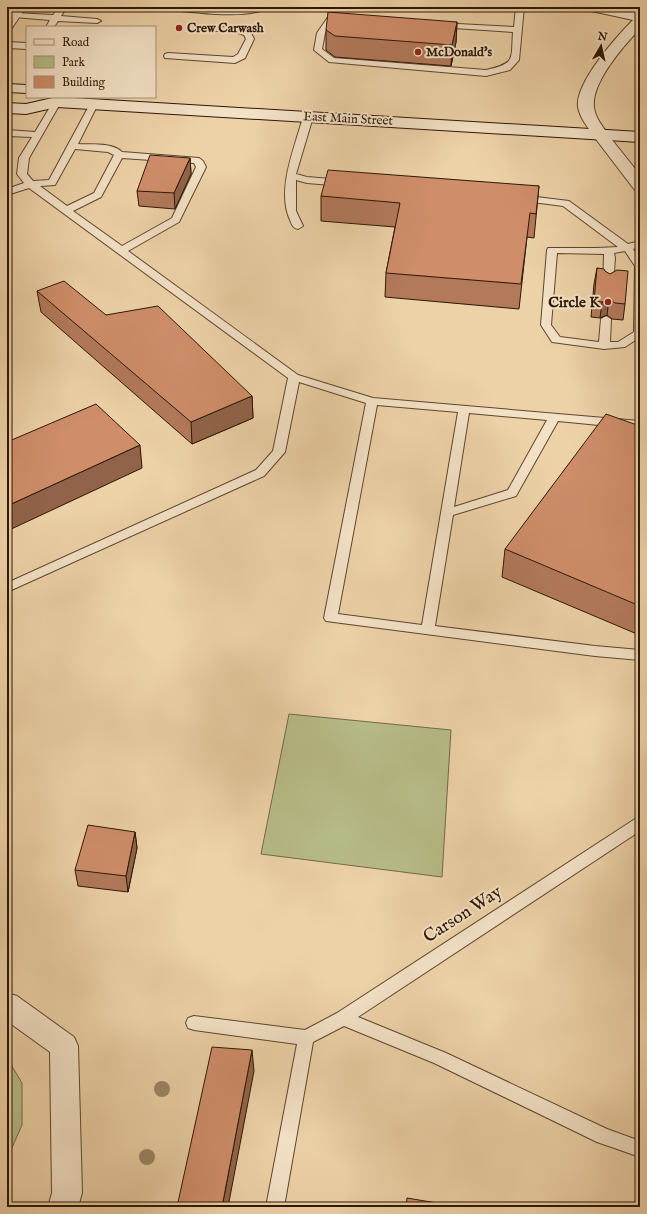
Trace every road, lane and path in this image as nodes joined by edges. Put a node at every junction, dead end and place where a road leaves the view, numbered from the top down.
1 (63, 7) edge
2 (164, 7) edge
3 (263, 7) edge
4 (336, 7) edge
5 (520, 7) edge
6 (592, 7) edge
7 (13, 16) edge
8 (640, 17) edge
9 (55, 18) junction
10 (97, 21) dead end
11 (640, 21) edge
12 (432, 24) edge
13 (51, 26) edge
14 (203, 28) dead end
15 (518, 30) junction
16 (7, 45) edge
17 (26, 46) edge
18 (168, 56) dead end
19 (7, 88) edge
20 (26, 89) edge
21 (52, 99) edge
22 (94, 104) junction
23 (7, 108) edge
24 (308, 117) junction
25 (7, 133) edge
26 (600, 134) junction
27 (38, 135) junction
28 (640, 137) edge
29 (72, 146) junction
30 (119, 155) junction
31 (291, 176) junction
32 (30, 184) junction
33 (354, 184) edge
34 (640, 186) edge
35 (7, 192) edge
36 (512, 197) edge
37 (67, 210) junction
38 (298, 226) dead end
39 (640, 244) edge
40 (628, 249) junction
41 (122, 250) junction
42 (608, 251) junction
43 (608, 286) edge
44 (606, 319) dead end
45 (604, 346) junction
46 (294, 376) junction
47 (372, 401) junction
48 (464, 409) junction
49 (555, 418) junction
50 (640, 425) edge
51 (447, 513) junction
52 (7, 588) edge
53 (428, 630) junction
54 (640, 655) edge
55 (640, 823) edge
56 (7, 1005) edge
57 (343, 1018) junction
58 (194, 1023) dead end
59 (306, 1038) junction
60 (640, 1149) edge
61 (63, 1207) edge
62 (275, 1207) edge

1 - 9 lane
2 - 3 lane
4 - 15 lane
5 - 15 lane
6 - 8 main road
7 - 9 lane
9 - 10 lane
9 - 13 lane
11 - 26 main road
12 - 15 lane
14 - 18 lane
16 - 17 lane
19 - 20 main road
21 - 22 main road, East Main Street
21 - 23 main road, East Main Street
21 - 27 lane
22 - 24 main road, East Main Street
22 - 29 lane
24 - 26 main road, East Main Street
24 - 31 lane
25 - 27 lane
26 - 28 main road, East Main Street
26 - 34 main road
27 - 32 lane
29 - 30 lane
29 - 32 lane
30 - 37 lane
30 - 41 lane
31 - 33 lane
31 - 38 lane
32 - 35 lane
32 - 37 lane
36 - 40 lane
37 - 41 lane
39 - 40 lane
40 - 42 lane
40 - 45 lane
41 - 46 lane
42 - 43 lane
42 - 45 lane
44 - 45 lane
46 - 47 lane
46 - 52 lane
47 - 48 lane
47 - 53 lane
48 - 49 lane
48 - 51 lane
49 - 50 lane
49 - 51 lane
51 - 53 lane
53 - 54 lane
55 - 57 lane, Carson Way
56 - 61 main road
57 - 59 lane, Carson Way
57 - 60 lane
58 - 59 lane
59 - 62 lane

